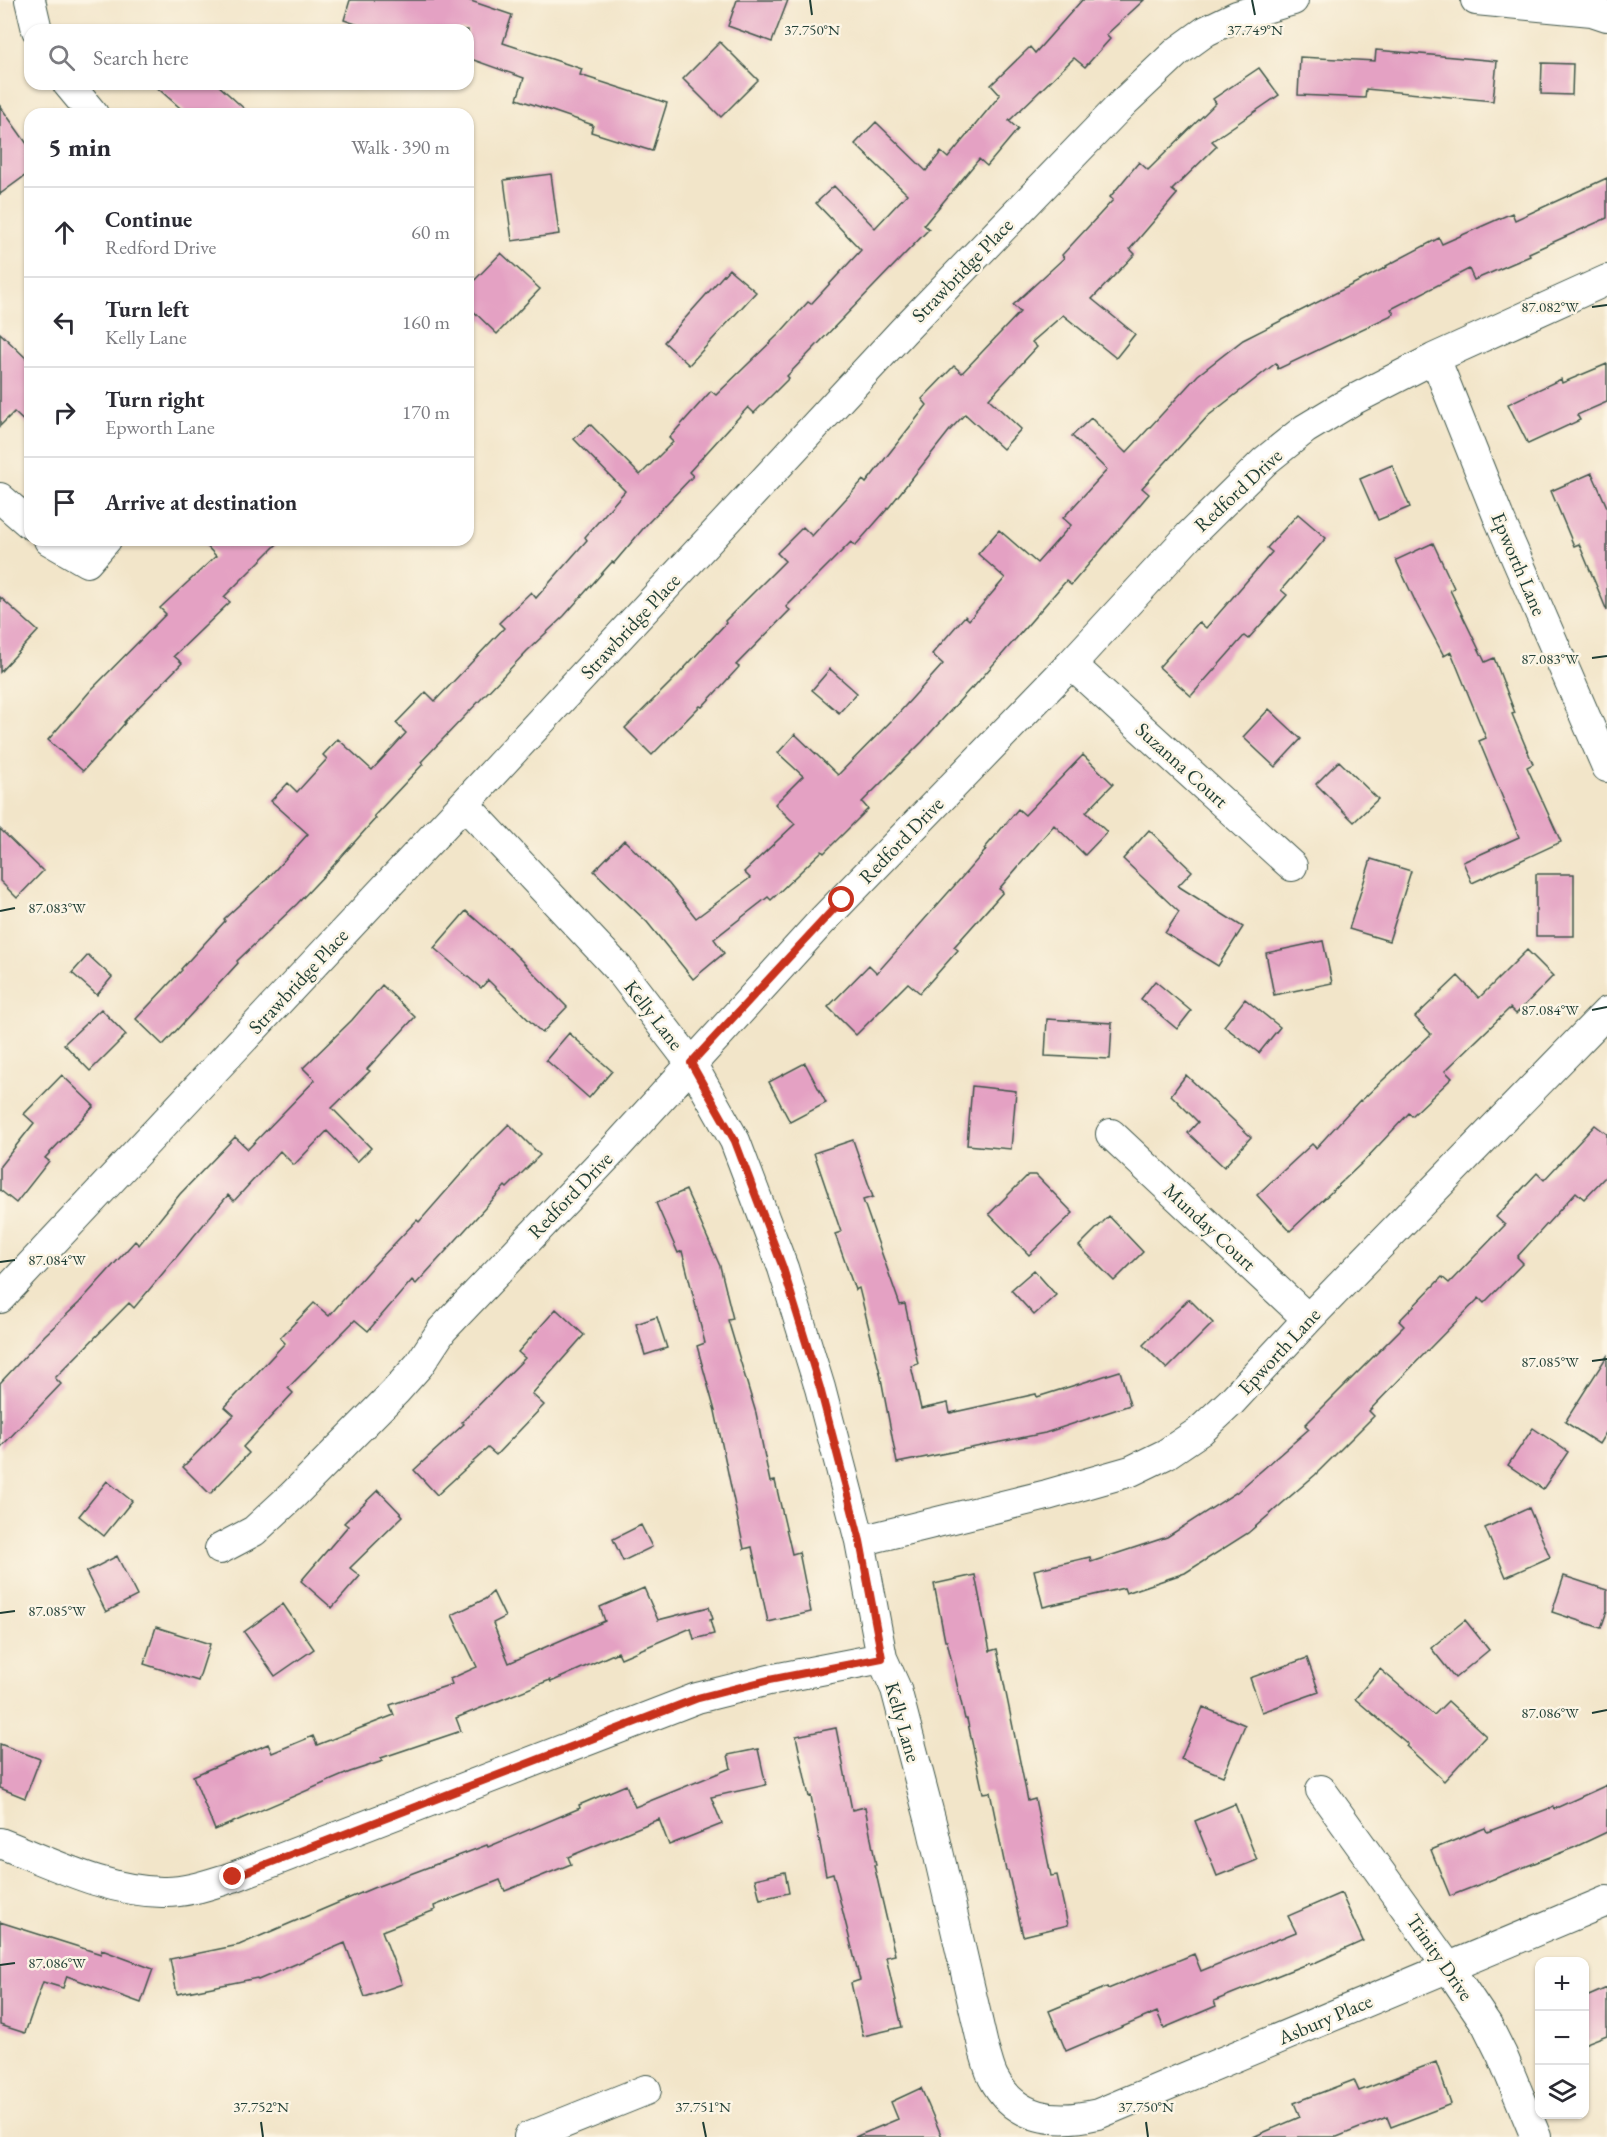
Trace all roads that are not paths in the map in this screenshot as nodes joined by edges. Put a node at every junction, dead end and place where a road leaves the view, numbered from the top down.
1 (30, 0) edge
2 (1293, 0) edge
3 (1476, 0) edge
4 (1607, 16) edge
5 (36, 24) edge
6 (73, 90) edge
7 (88, 108) edge
8 (1607, 280) edge
9 (1435, 358) junction
10 (0, 498) edge
11 (24, 519) edge
12 (59, 546) edge
13 (101, 546) edge
14 (1071, 664) junction
15 (1607, 767) edge
16 (464, 804) junction
17 (1292, 866) dead end
18 (1607, 1012) edge
19 (691, 1063) junction
20 (1112, 1134) dead end
21 (0, 1298) edge
22 (1308, 1319) junction
23 (860, 1541) junction
24 (220, 1549) dead end
25 (882, 1658) junction
26 (1321, 1790) dead end
27 (0, 1843) edge
28 (1607, 1900) edge
29 (1448, 1967) junction
30 (646, 2090) dead end
31 (1038, 2117) joint
32 (529, 2137) edge
33 (1536, 2137) edge

1 - 5 street
2 - 16 street, Strawbridge Place
3 - 4 street
6 - 7 street
8 - 9 street, Redford Drive
9 - 14 street, Redford Drive
9 - 15 street, Epworth Lane
10 - 11 street
12 - 13 street
14 - 17 street, Suzanna Court
14 - 19 street, Redford Drive
16 - 19 street, Kelly Lane
16 - 21 street, Strawbridge Place
18 - 22 street, Epworth Lane
19 - 23 street, Kelly Lane
19 - 24 street, Redford Drive
20 - 22 street, Munday Court
22 - 23 street, Epworth Lane
23 - 25 street, Kelly Lane
25 - 27 street
25 - 31 street, Kelly Lane
26 - 29 street, Trinity Drive
28 - 29 street, Asbury Place
29 - 31 street, Asbury Place
29 - 33 street, Trinity Drive
30 - 32 street

